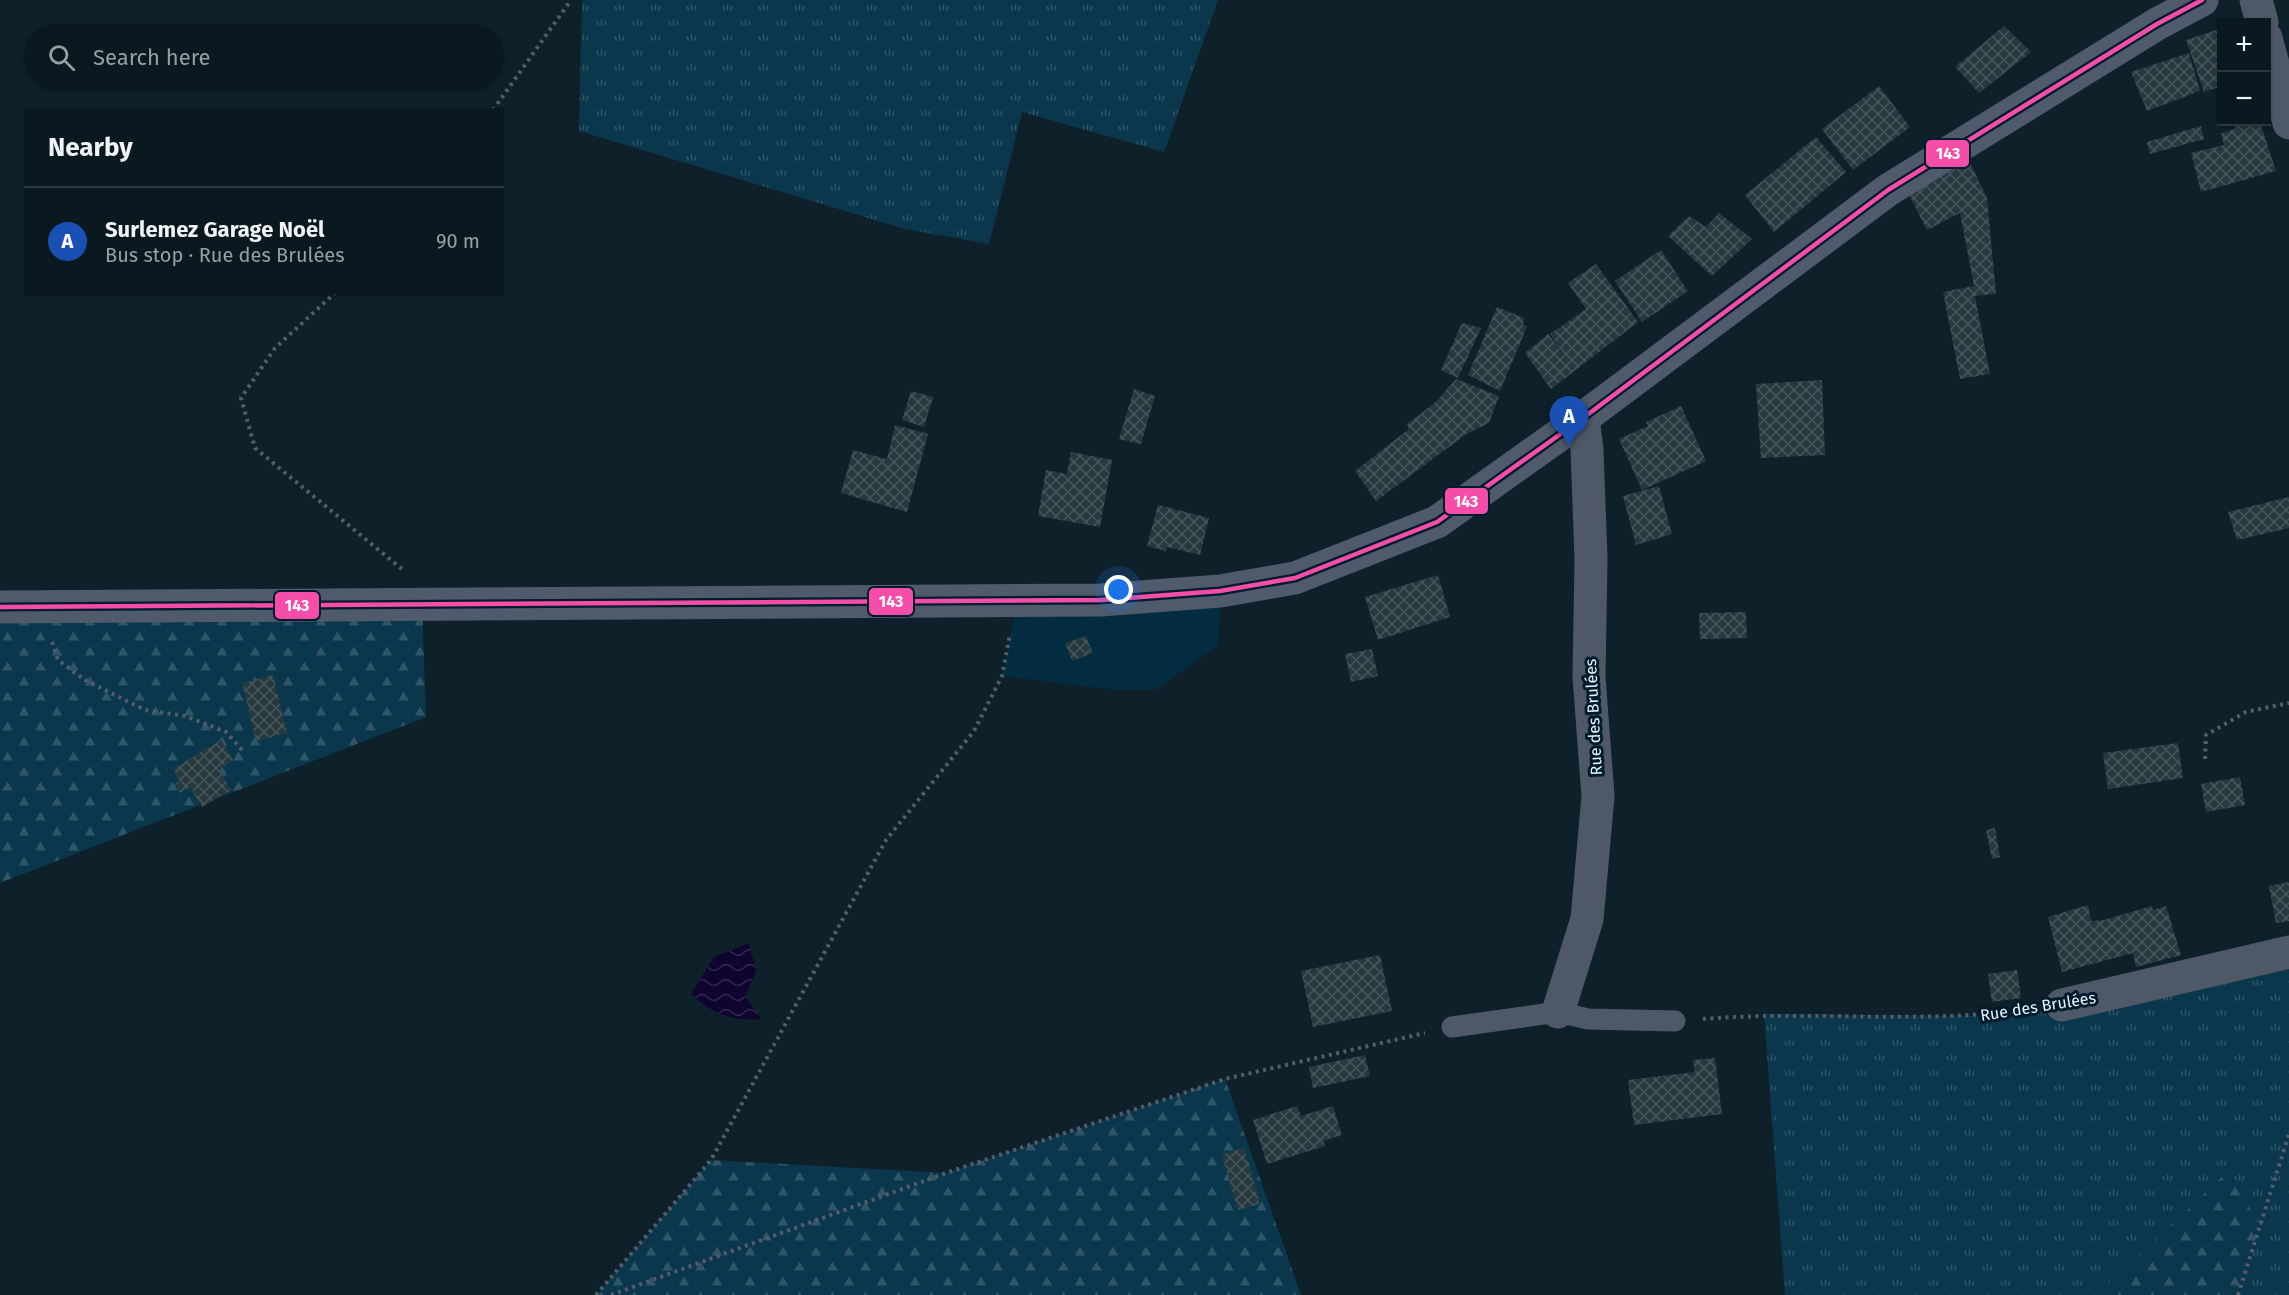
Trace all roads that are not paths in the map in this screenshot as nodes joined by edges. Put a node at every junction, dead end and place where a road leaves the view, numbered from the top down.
1 (2202, 0) edge
2 (2256, 0) edge
3 (2261, 18) edge
4 (2271, 56) edge
5 (2289, 120) edge
6 (1583, 418) junction
7 (0, 607) edge
8 (2289, 952) edge
9 (2062, 1005) road end
10 (1558, 1012) junction
11 (1675, 1021) road end
12 (1452, 1027) road end

1 - 6 street
2 - 3 street
4 - 5 street
6 - 7 street
6 - 10 street, Rue des Brulées
8 - 9 street, Rue des Brulées
10 - 11 lane
10 - 12 lane

